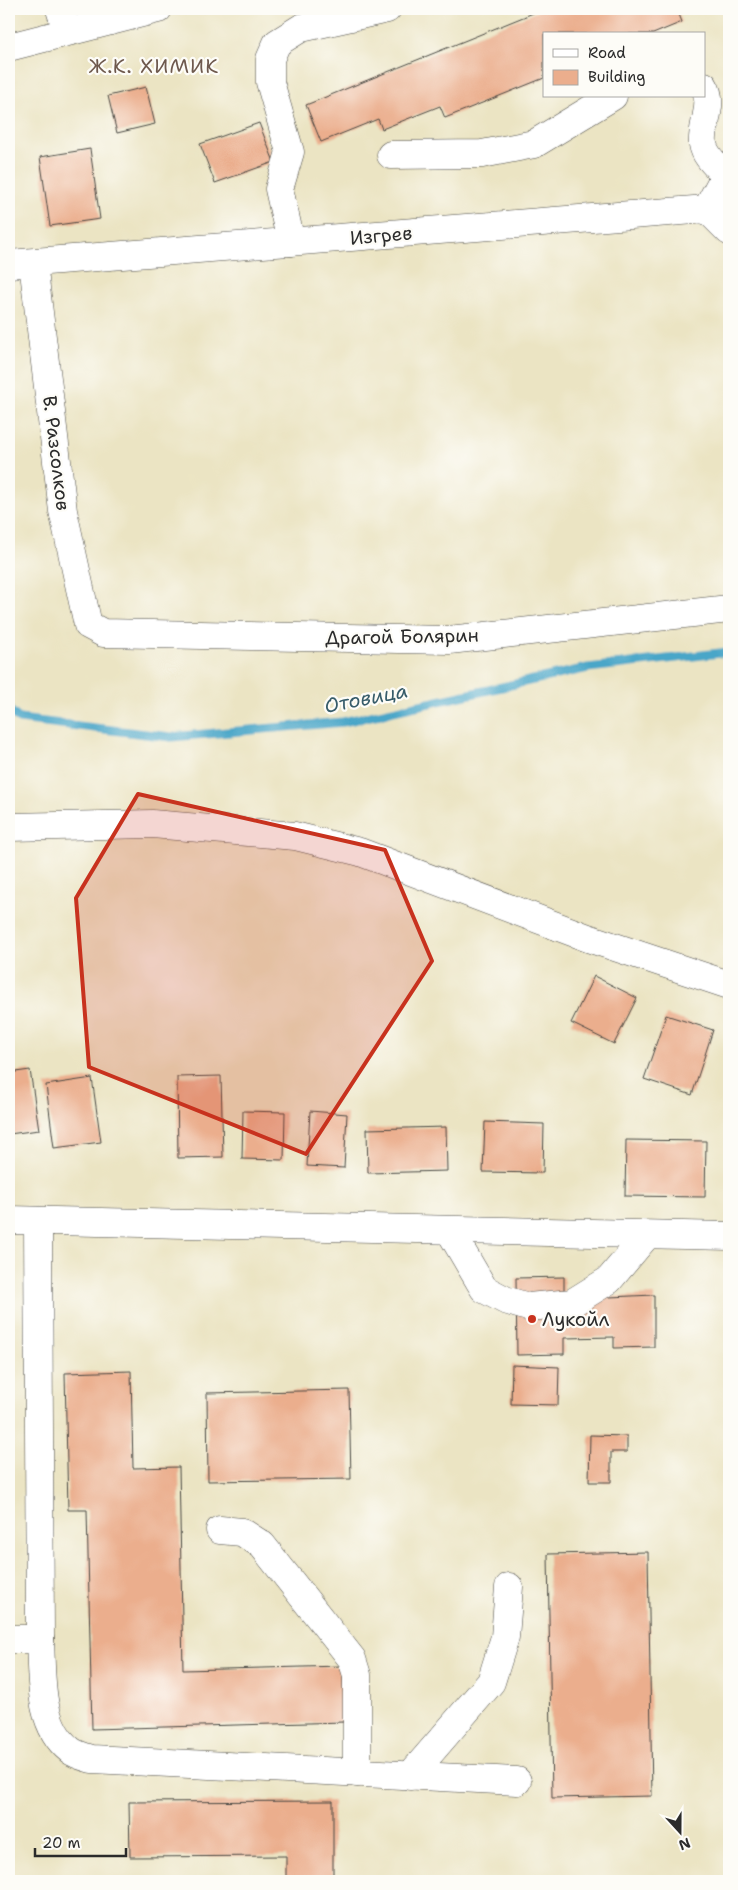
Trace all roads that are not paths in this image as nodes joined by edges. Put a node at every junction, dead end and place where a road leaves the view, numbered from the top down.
1 (158, 9) edge
2 (387, 9) edge
3 (64, 20) edge
4 (9, 47) edge
5 (706, 89) edge
6 (610, 98) edge
7 (391, 155) dead end
8 (727, 171) edge
9 (707, 209) junction
10 (729, 231) edge
11 (291, 242) junction
12 (21, 263) edge
13 (729, 609) edge
14 (103, 633) joint
15 (9, 827) edge
16 (729, 985) edge
17 (9, 1220) edge
18 (38, 1221) junction
19 (450, 1231) junction
20 (647, 1235) junction
21 (729, 1236) edge
22 (220, 1530) dead end
23 (509, 1587) dead end
24 (9, 1639) edge
25 (40, 1639) junction
26 (357, 1773) junction
27 (410, 1776) junction
28 (517, 1781) dead end

1 - 3 street
2 - 11 street
3 - 4 street
5 - 8 street
6 - 7 street
8 - 9 street
9 - 10 street
9 - 11 street, Изгрев
11 - 12 street, Изгрев
12 - 14 street, В. Разсолков
13 - 14 street, Драгой Болярин
15 - 16 street
17 - 18 street
18 - 19 street
18 - 25 street
19 - 20 street
19 - 20 street
20 - 21 street
22 - 26 street
23 - 27 street
24 - 25 street
25 - 26 street
26 - 27 street
27 - 28 street

